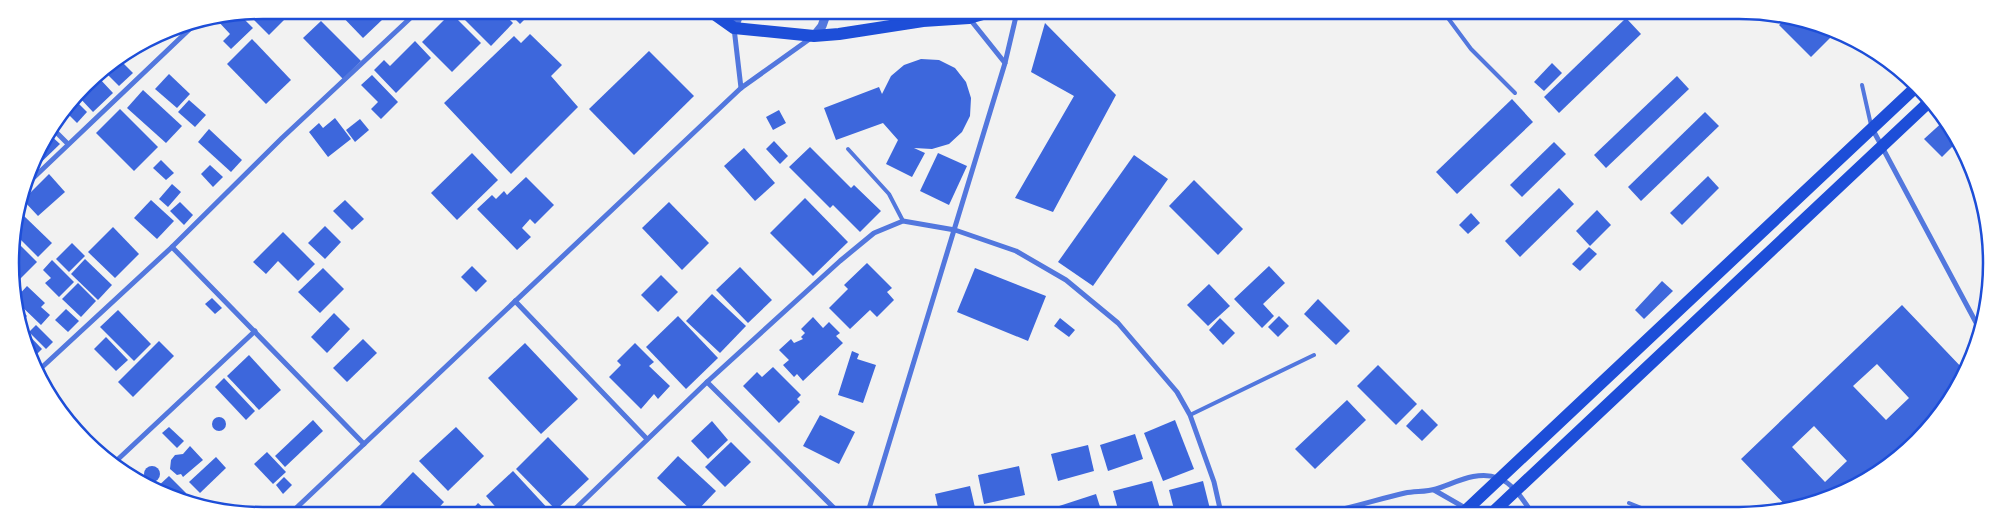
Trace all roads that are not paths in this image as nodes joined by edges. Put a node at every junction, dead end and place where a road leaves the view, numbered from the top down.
1 (409, 19) edge
2 (721, 19) edge
3 (737, 19) edge
4 (824, 19) edge
5 (954, 19) edge
6 (970, 19) edge
7 (1014, 19) edge
8 (1449, 19) edge
9 (734, 28) junction
10 (188, 31) edge
11 (814, 36) junction
12 (1005, 63) junction
13 (1862, 84) dead end
14 (741, 88) junction
15 (1912, 90) edge
16 (1515, 93) dead end
17 (1926, 105) edge
18 (1872, 130) junction
19 (56, 132) edge
20 (68, 144) junction
21 (1882, 148) junction
22 (848, 149) dead end
23 (35, 176) edge
24 (903, 221) junction
25 (955, 230) junction
26 (172, 247) junction
27 (515, 301) junction
28 (1976, 322) edge
29 (254, 332) junction
30 (1314, 355) dead end
31 (42, 367) edge
32 (707, 382) junction
33 (1190, 415) junction
34 (647, 439) junction
35 (364, 444) junction
36 (118, 460) edge
37 (1500, 478) junction
38 (1434, 490) junction
39 (1516, 491) junction
40 (1629, 503) dead end
41 (297, 507) edge
42 (577, 507) edge
43 (833, 507) edge
44 (870, 507) edge
45 (1220, 507) edge
46 (1363, 507) edge
47 (1460, 507) edge
48 (1473, 507) edge
49 (1499, 507) edge
50 (1527, 507) edge
51 (1639, 507) edge

1 - 26 street
2 - 9 main road
3 - 9 street
4 - 11 street
5 - 11 main road
6 - 12 street
7 - 12 street
8 - 16 lane
9 - 11 main road
9 - 14 street
10 - 20 street
11 - 14 street
12 - 25 street
13 - 18 lane
14 - 27 street
15 - 18 main road
17 - 21 main road
18 - 21 street
18 - 37 main road
19 - 20 street
20 - 23 street
21 - 28 street
21 - 39 main road
22 - 24 lane
24 - 25 street
24 - 32 street
25 - 33 street
25 - 44 street
26 - 29 street
26 - 31 street
27 - 34 street
27 - 35 street
29 - 35 street
29 - 36 street
30 - 33 lane
32 - 34 street
32 - 43 street
33 - 45 street
34 - 42 street
35 - 41 street
37 - 38 street
37 - 39 street
37 - 48 main road
38 - 46 street
38 - 47 street
39 - 49 main road
39 - 50 street
40 - 51 lane

